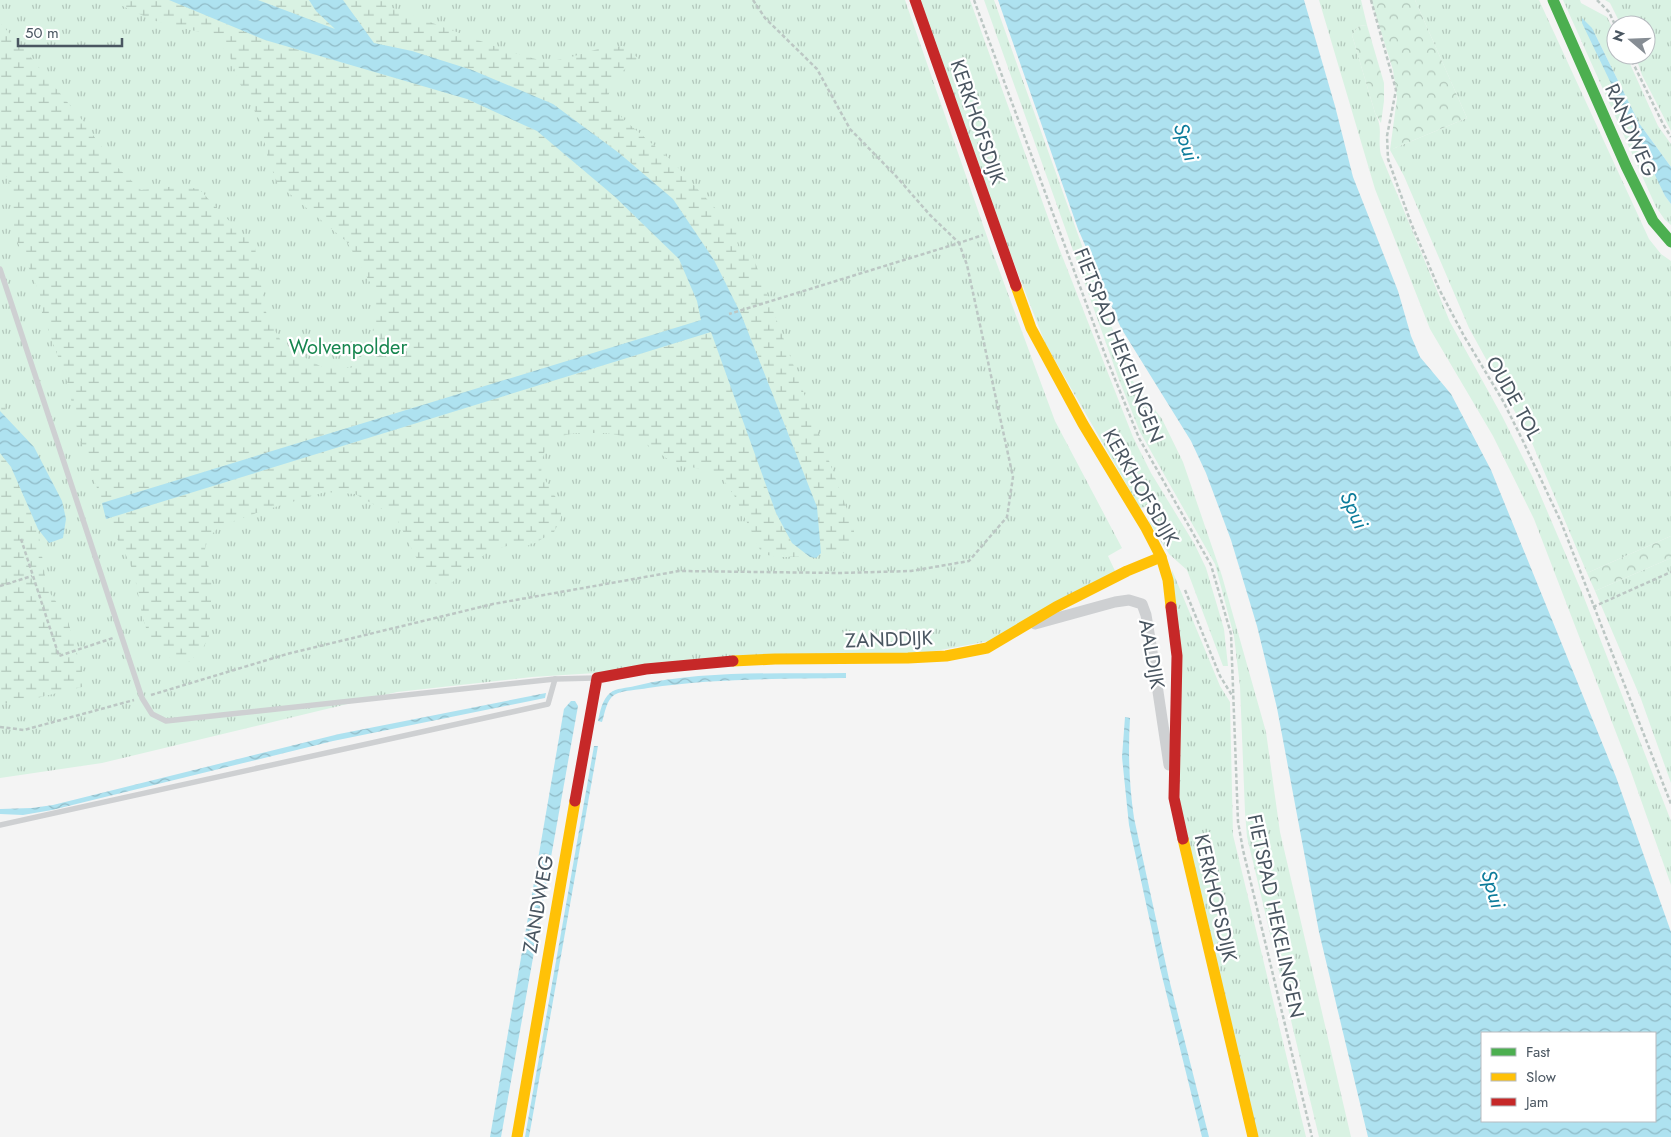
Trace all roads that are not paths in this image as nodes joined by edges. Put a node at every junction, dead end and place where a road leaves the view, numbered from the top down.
1 (915, 0) edge
2 (1552, 0) edge
3 (1671, 242) edge
4 (0, 269) edge
5 (1160, 557) junction
6 (1021, 626) junction
7 (597, 678) junction
8 (555, 679) junction
9 (1174, 798) junction
10 (0, 824) edge
11 (517, 1137) edge
12 (1253, 1137) edge

1 - 5 street, KERKHOFSDIJK
2 - 3 street, RANDWEG
4 - 8 lane
5 - 6 street, ZANDDIJK
5 - 9 street, KERKHOFSDIJK
6 - 7 street, ZANDDIJK
6 - 9 street, AALDIJK
7 - 8 lane
7 - 11 street, ZANDWEG
8 - 10 lane
9 - 12 street, KERKHOFSDIJK

